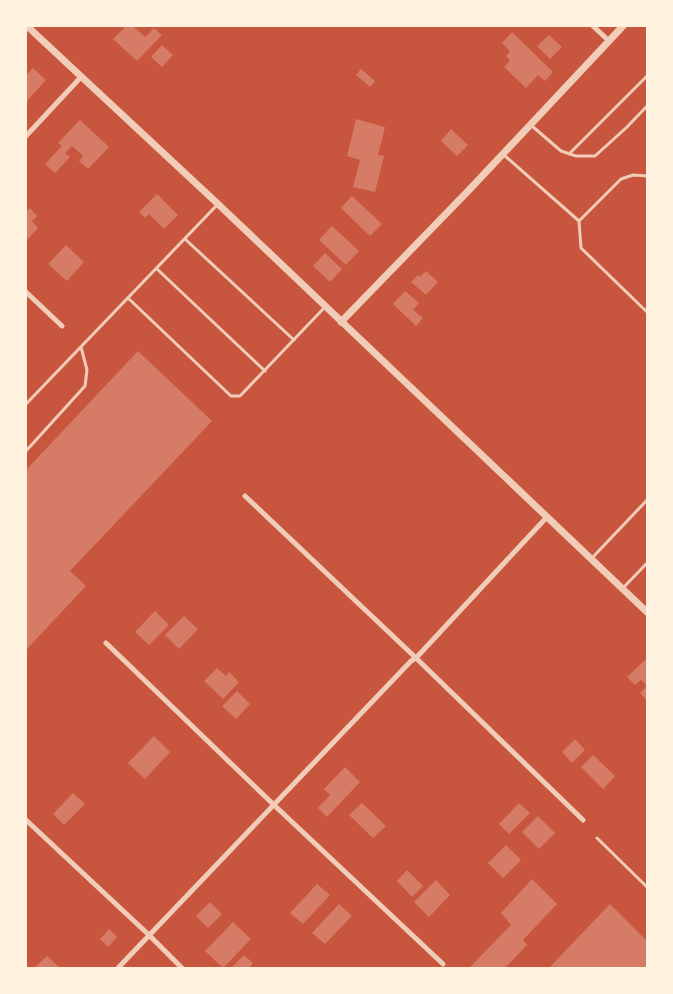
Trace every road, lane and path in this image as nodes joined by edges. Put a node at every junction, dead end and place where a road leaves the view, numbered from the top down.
1 (27, 26) edge
2 (593, 26) edge
3 (623, 26) edge
4 (609, 41) junction
5 (648, 75) edge
6 (81, 77) junction
7 (648, 105) edge
8 (530, 124) junction
9 (26, 136) edge
10 (502, 154) junction
11 (569, 154) junction
12 (648, 176) edge
13 (218, 204) junction
14 (579, 221) junction
15 (185, 239) junction
16 (157, 268) junction
17 (26, 292) edge
18 (128, 298) junction
19 (326, 307) junction
20 (648, 313) edge
21 (341, 322) junction
22 (62, 326) dead end
23 (294, 340) junction
24 (81, 347) junction
25 (265, 371) junction
26 (26, 405) edge
27 (26, 451) edge
28 (245, 496) dead end
29 (648, 499) edge
30 (546, 518) junction
31 (591, 560) junction
32 (648, 562) edge
33 (622, 589) junction
34 (648, 613) edge
35 (106, 643) dead end
36 (416, 658) junction
37 (274, 806) junction
38 (26, 820) edge
39 (583, 820) dead end
40 (597, 838) dead end
41 (648, 888) edge
42 (149, 935) junction
43 (443, 964) dead end
44 (118, 969) edge
45 (182, 969) edge

1 - 6 street
2 - 4 street
3 - 4 street
4 - 8 street
5 - 11 lane
6 - 9 street
6 - 13 street
7 - 11 lane
8 - 10 street
8 - 11 lane
10 - 14 lane
10 - 21 street
12 - 14 lane
13 - 15 lane
13 - 19 street
14 - 20 lane
15 - 16 lane
15 - 23 lane
16 - 18 lane
16 - 25 lane
17 - 22 street
18 - 24 lane
18 - 25 lane
19 - 21 street
19 - 23 lane
21 - 30 street
23 - 25 lane
24 - 26 lane
24 - 27 lane
28 - 36 street
29 - 31 lane
30 - 31 street
30 - 36 street
31 - 33 street
32 - 33 lane
33 - 34 street
35 - 37 street
36 - 37 street
36 - 39 street
37 - 42 street
37 - 43 street
38 - 42 street
40 - 41 lane
42 - 44 street
42 - 45 street

